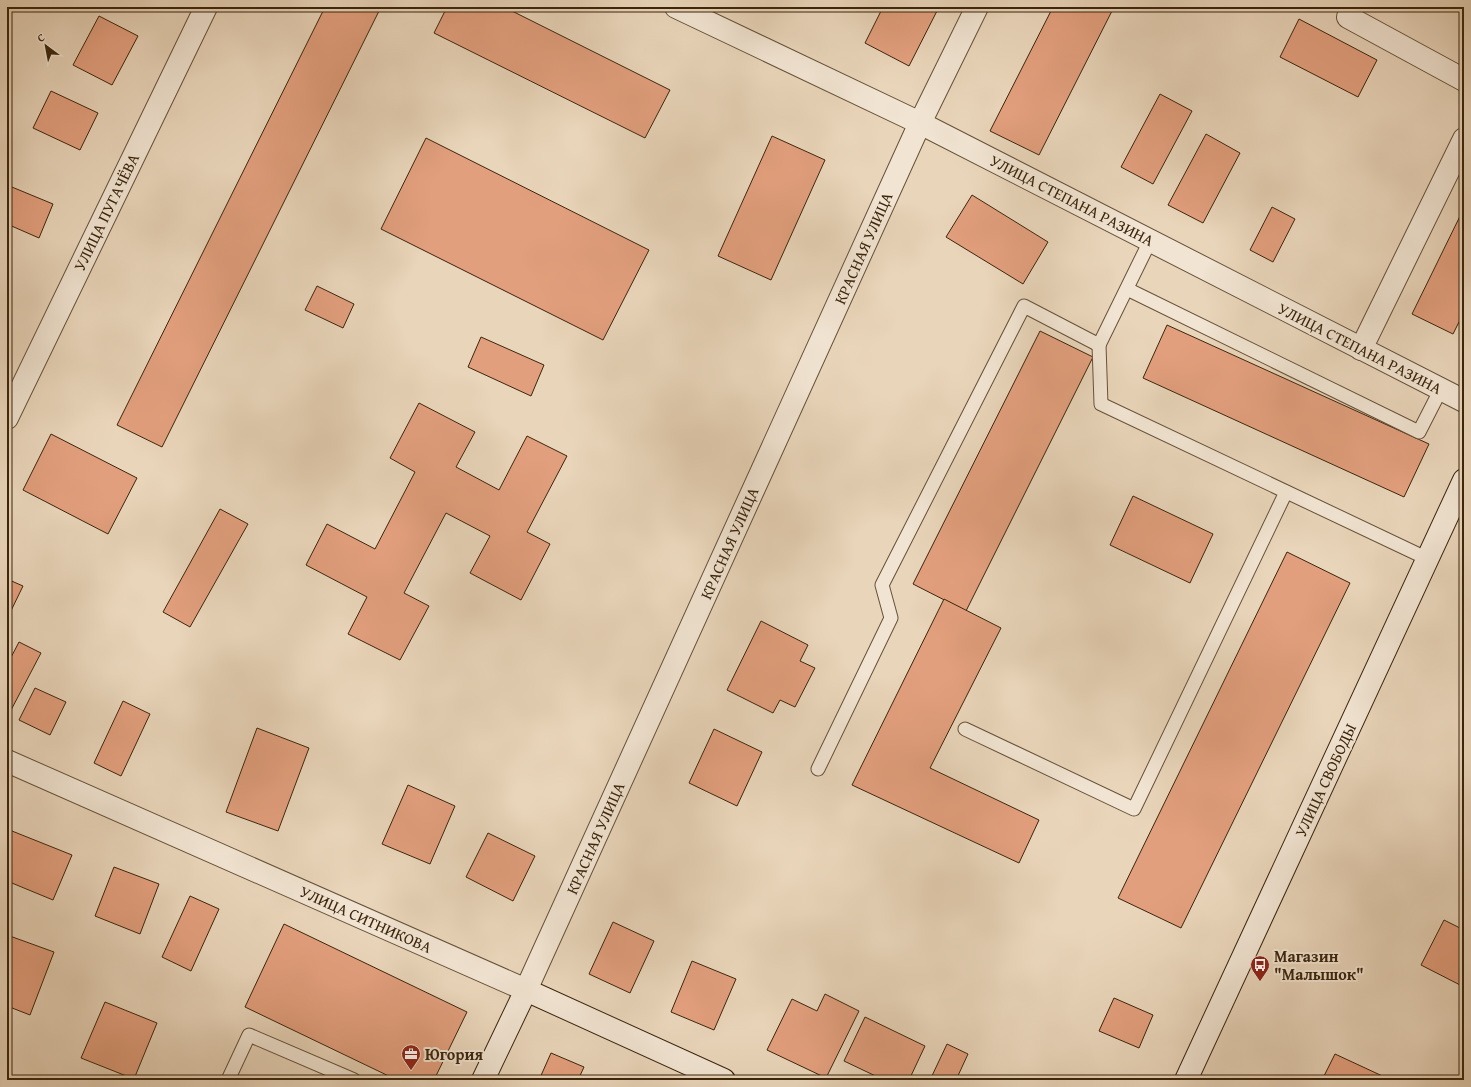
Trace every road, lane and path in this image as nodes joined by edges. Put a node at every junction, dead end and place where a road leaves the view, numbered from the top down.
1 (206, 7) edge
2 (676, 7) edge
3 (977, 7) edge
4 (1353, 7) edge
5 (1464, 80) edge
6 (920, 123) junction
7 (1464, 139) edge
8 (1150, 241) junction
9 (1127, 289) junction
10 (1099, 345) junction
11 (1361, 349) junction
12 (1441, 390) junction
13 (1464, 402) edge
14 (7, 418) edge
15 (1464, 480) edge
16 (1286, 492) junction
17 (1428, 559) junction
18 (964, 729) dead end
19 (7, 761) edge
20 (818, 769) dead end
21 (526, 990) junction
22 (228, 1080) edge
23 (354, 1080) edge
24 (483, 1080) edge
25 (724, 1080) edge
26 (1186, 1080) edge

1 - 14 street, УЛИЦА ПУГАЧЁВА
2 - 6 street, УЛИЦА СТЕПАНА РАЗИНА
3 - 6 street, КРАСНАЯ УЛИЦА
4 - 5 street
6 - 8 street, УЛИЦА СТЕПАНА РАЗИНА
6 - 21 street, КРАСНАЯ УЛИЦА
7 - 11 street
8 - 9 lane
8 - 11 street, УЛИЦА СТЕПАНА РАЗИНА
9 - 10 lane
9 - 12 lane
10 - 16 lane
10 - 20 lane
11 - 12 street, УЛИЦА СТЕПАНА РАЗИНА
12 - 13 street, УЛИЦА СТЕПАНА РАЗИНА
15 - 17 street, УЛИЦА СВОБОДЫ
16 - 17 lane
16 - 18 lane
17 - 26 street, УЛИЦА СВОБОДЫ
19 - 21 street, УЛИЦА СИТНИКОВА
21 - 24 street, КРАСНАЯ УЛИЦА
21 - 25 street, УЛИЦА СИТНИКОВА
22 - 23 lane

